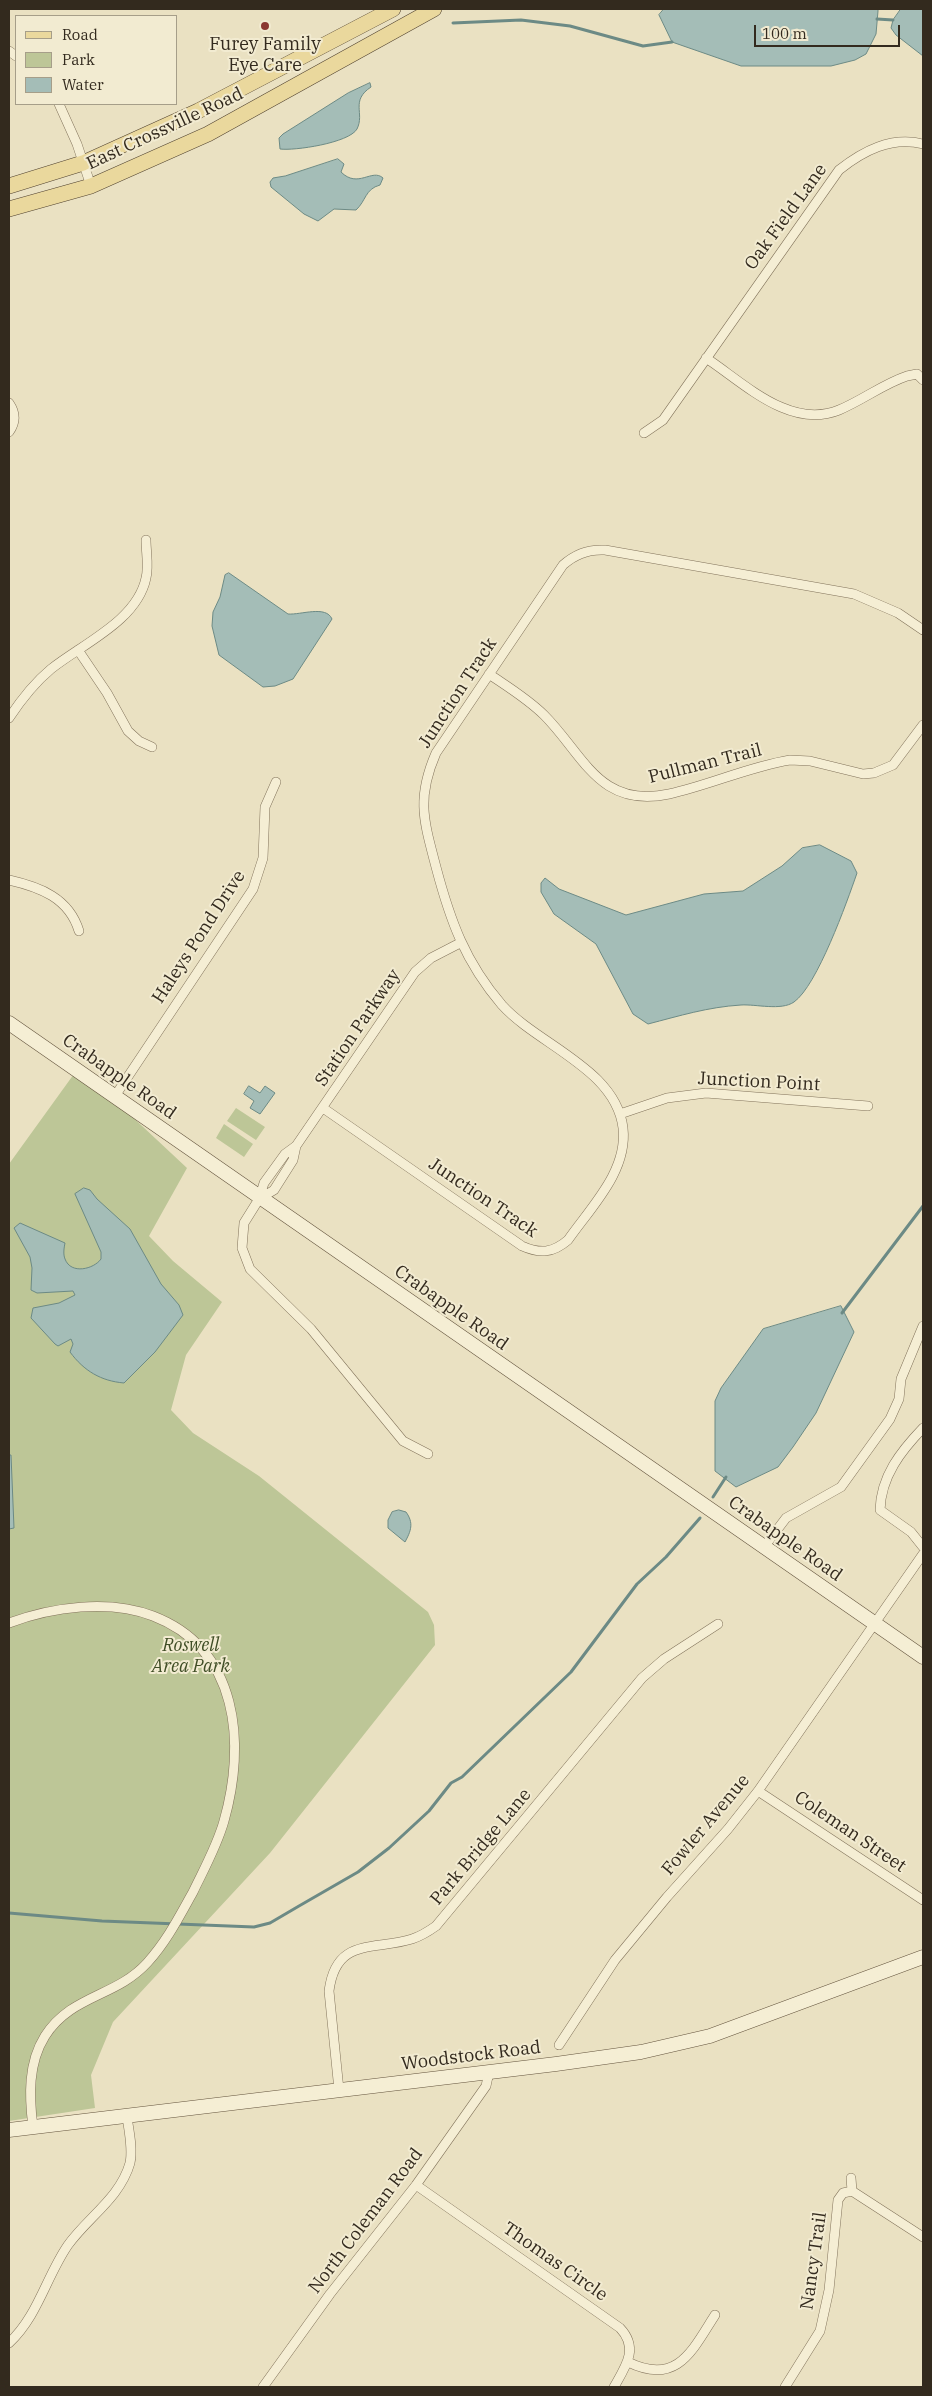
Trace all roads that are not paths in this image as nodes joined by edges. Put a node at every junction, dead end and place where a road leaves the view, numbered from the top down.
1 (393, 9) edge
2 (434, 9) edge
3 (59, 105) edge
4 (923, 144) edge
5 (83, 163) junction
6 (9, 186) edge
7 (91, 186) junction
8 (9, 208) edge
9 (706, 358) junction
10 (920, 377) edge
11 (9, 402) edge
12 (9, 432) edge
13 (644, 433) dead end
14 (146, 540) dead end
15 (923, 630) edge
16 (78, 650) junction
17 (489, 674) junction
18 (9, 718) edge
19 (923, 725) edge
20 (152, 747) dead end
21 (276, 782) dead end
22 (9, 880) edge
23 (79, 931) dead end
24 (460, 943) junction
25 (9, 1023) edge
26 (115, 1096) junction
27 (868, 1106) dead end
28 (323, 1108) junction
29 (620, 1114) junction
30 (259, 1199) junction
31 (923, 1326) edge
32 (923, 1428) edge
33 (428, 1454) dead end
34 (764, 1547) junction
35 (923, 1548) edge
36 (923, 1554) edge
37 (9, 1623) edge
38 (874, 1623) junction
39 (718, 1624) dead end
40 (923, 1657) edge
41 (758, 1790) junction
42 (923, 1900) edge
43 (923, 1957) edge
44 (559, 2045) dead end
45 (489, 2072) junction
46 (339, 2090) junction
47 (127, 2117) junction
48 (33, 2127) junction
49 (9, 2130) edge
50 (851, 2178) dead end
51 (416, 2185) junction
52 (852, 2192) junction
53 (923, 2237) edge
54 (716, 2315) dead end
55 (9, 2343) edge
56 (628, 2362) junction
57 (263, 2387) edge
58 (614, 2387) edge
59 (784, 2387) edge

1 - 5 main road, East Crossville Road
2 - 7 main road, East Crossville Road
3 - 5 street
4 - 9 street, Oak Field Lane
5 - 6 main road, East Crossville Road
5 - 7 street
7 - 8 main road, East Crossville Road
9 - 10 street
9 - 13 street, Oak Field Lane
11 - 12 street
14 - 16 street
15 - 17 street, Junction Track
16 - 18 street
16 - 20 street
17 - 19 street, Pullman Trail
17 - 24 street, Junction Track
21 - 26 street, Haleys Pond Drive
22 - 23 street
24 - 28 street, Station Parkway
24 - 29 street, Junction Track
25 - 26 street, Crabapple Road
26 - 30 street, Crabapple Road
27 - 29 street, Junction Point
28 - 29 street, Junction Track
28 - 30 street, Station Parkway
30 - 33 street
30 - 34 street, Crabapple Road
31 - 34 street
32 - 35 street
34 - 38 street, Crabapple Road
36 - 38 street, Fowler Avenue
37 - 48 street
38 - 40 street, Crabapple Road
38 - 41 street, Fowler Avenue
39 - 46 street, Park Bridge Lane
41 - 42 street, Coleman Street
41 - 44 street, Fowler Avenue
43 - 45 street, Woodstock Road
45 - 46 street, Woodstock Road
45 - 51 street, North Coleman Road
46 - 47 street, Woodstock Road
47 - 48 street, Woodstock Road
47 - 55 street
48 - 49 street, Woodstock Road
50 - 52 street
51 - 56 street, Thomas Circle
51 - 57 street, North Coleman Road
52 - 53 street
52 - 59 street, Nancy Trail
54 - 56 street
56 - 58 street

